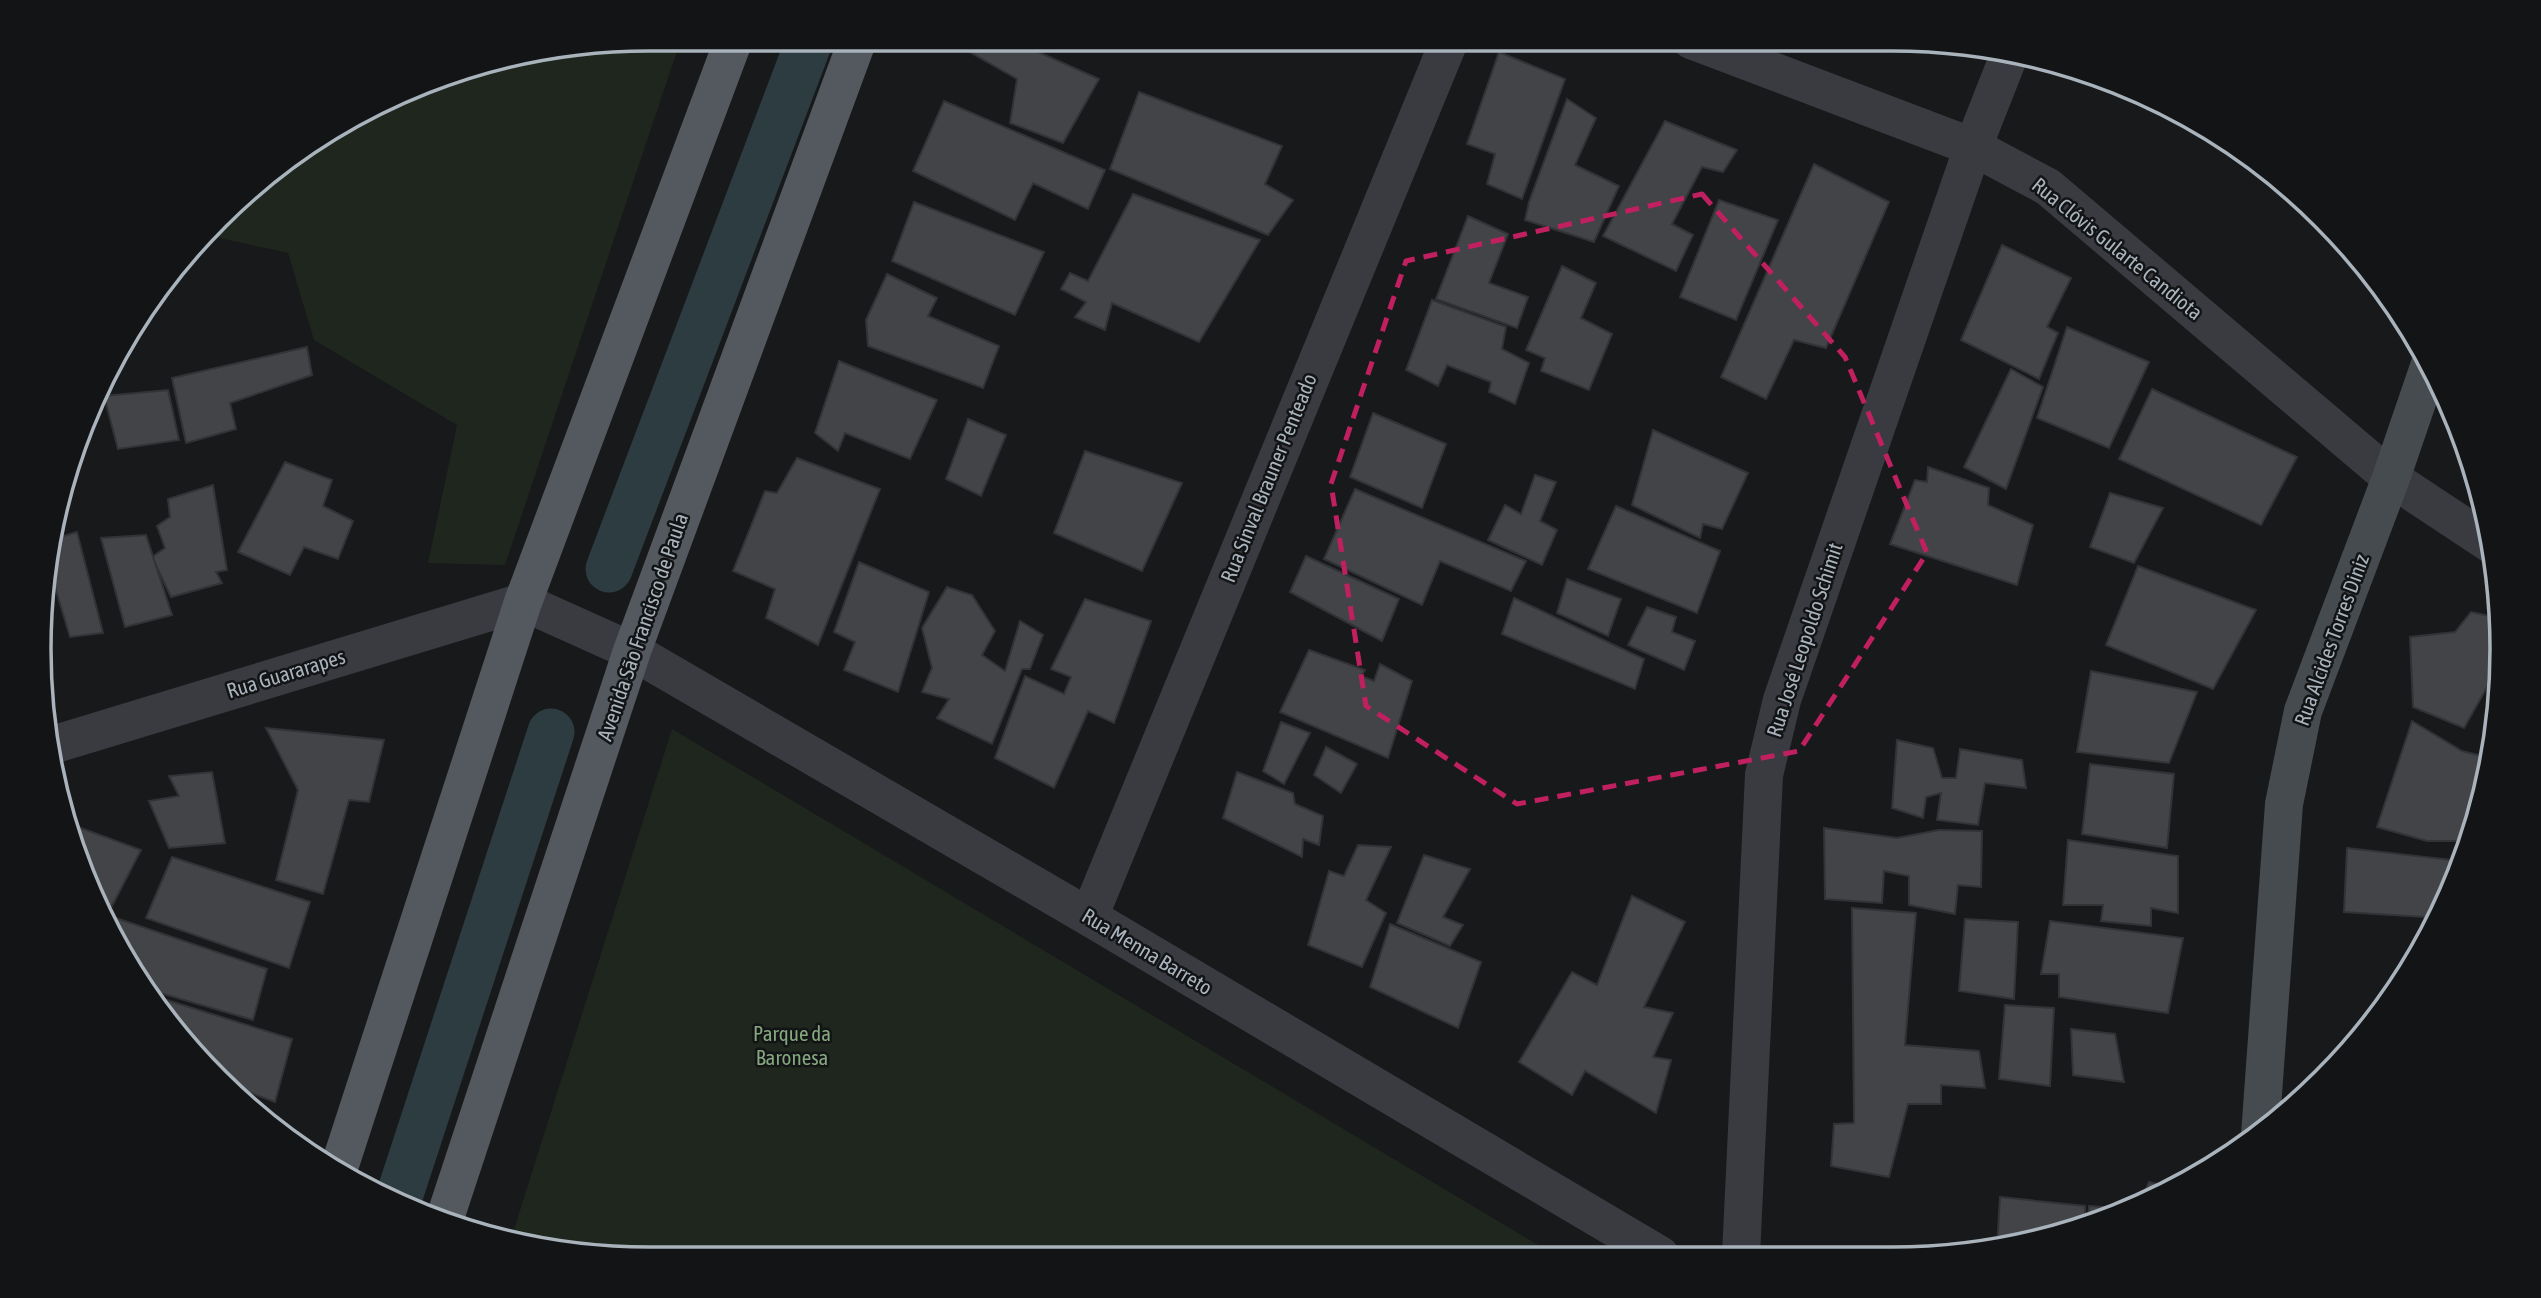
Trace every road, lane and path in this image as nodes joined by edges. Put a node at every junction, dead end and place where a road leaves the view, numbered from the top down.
1 (729, 51) edge
2 (854, 51) edge
3 (1445, 51) edge
4 (1720, 51) edge
5 (2007, 62) edge
6 (1973, 147) junction
7 (2425, 378) edge
8 (2391, 478) junction
9 (2480, 537) edge
10 (523, 602) junction
11 (632, 651) junction
12 (58, 743) edge
13 (1089, 917) junction
14 (2261, 1120) edge
15 (341, 1161) edge
16 (447, 1212) edge
17 (1646, 1247) edge
18 (1741, 1247) edge

1 - 10 main road
2 - 11 main road, Avenida São Francisco de Paula
3 - 13 street, Rua Sinval Brauner Penteado
4 - 6 street, Rua Clóvis Gularte Candiota
5 - 6 street, Rua José Leopoldo Schimit
6 - 8 street, Rua Clóvis Gularte Candiota
6 - 18 street, Rua José Leopoldo Schimit
7 - 8 street, Rua Alcides Torres Diniz
8 - 9 street, Rua Clóvis Gularte Candiota
8 - 14 street, Rua Alcides Torres Diniz
10 - 11 street, Rua Menna Barreto
10 - 12 street, Rua Guararapes
10 - 15 main road
11 - 13 street, Rua Menna Barreto
11 - 16 main road, Avenida São Francisco de Paula
13 - 17 street, Rua Menna Barreto

